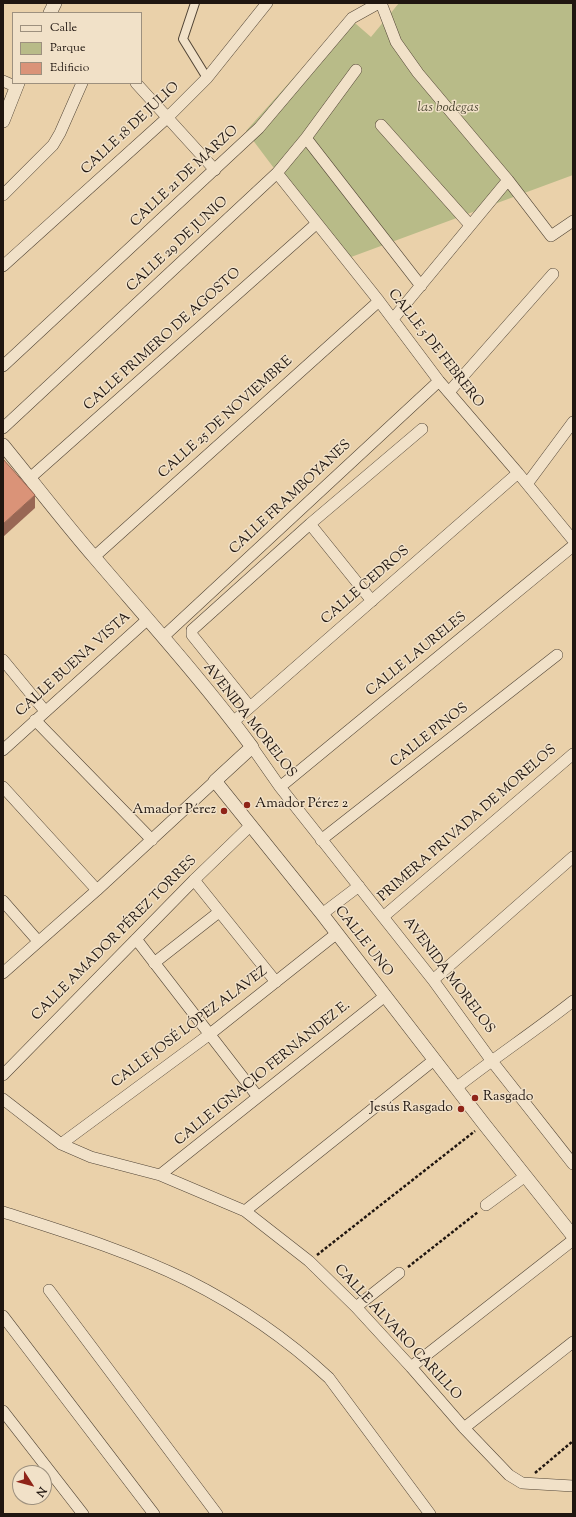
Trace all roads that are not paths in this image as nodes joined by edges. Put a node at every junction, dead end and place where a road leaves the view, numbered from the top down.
1 (55, 3) edge
2 (195, 3) edge
3 (268, 3) edge
4 (380, 3) edge
5 (361, 7) edge
6 (50, 12) edge
7 (356, 70) dead end
8 (207, 78) junction
9 (82, 84) edge
10 (137, 84) edge
11 (18, 85) edge
12 (167, 118) junction
13 (3, 121) edge
14 (381, 125) dead end
15 (306, 138) junction
16 (215, 170) junction
17 (277, 173) junction
18 (508, 180) junction
19 (3, 195) edge
20 (573, 221) edge
21 (316, 224) junction
22 (470, 225) junction
23 (3, 266) edge
24 (553, 274) dead end
25 (421, 286) junction
26 (379, 301) junction
27 (392, 319) junction
28 (3, 366) edge
29 (440, 381) junction
30 (449, 392) junction
31 (573, 422) edge
32 (3, 428) edge
33 (422, 429) dead end
34 (3, 445) edge
35 (518, 472) junction
36 (30, 478) junction
37 (527, 484) junction
38 (310, 524) junction
39 (573, 540) edge
40 (573, 546) edge
41 (94, 557) junction
42 (372, 600) junction
43 (148, 619) junction
44 (163, 636) junction
45 (557, 655) dead end
46 (3, 660) edge
47 (250, 707) junction
48 (45, 711) junction
49 (35, 720) junction
50 (234, 722) junction
51 (252, 747) junction
52 (3, 750) edge
53 (573, 754) edge
54 (215, 781) junction
55 (3, 787) edge
56 (280, 787) junction
57 (250, 826) junction
58 (152, 840) junction
59 (321, 840) junction
60 (573, 857) edge
61 (194, 880) junction
62 (359, 886) junction
63 (97, 890) junction
64 (3, 901) edge
65 (219, 912) junction
66 (322, 914) junction
67 (383, 917) junction
68 (336, 934) junction
69 (136, 939) junction
70 (38, 941) junction
71 (154, 963) junction
72 (3, 973) edge
73 (433, 980) junction
74 (276, 982) junction
75 (385, 996) junction
76 (573, 1001) edge
77 (210, 1034) junction
78 (434, 1060) junction
79 (492, 1060) junction
80 (3, 1075) edge
81 (456, 1088) junction
82 (258, 1097) junction
83 (3, 1099) edge
84 (61, 1144) junction
85 (573, 1164) edge
86 (160, 1175) junction
87 (524, 1177) junction
88 (486, 1205) road end
89 (245, 1211) junction
90 (3, 1212) edge
91 (573, 1236) edge
92 (573, 1240) edge
93 (399, 1273) road end
94 (49, 1290) dead end
95 (356, 1307) junction
96 (3, 1316) edge
97 (573, 1342) edge
98 (411, 1367) junction
99 (3, 1411) edge
100 (464, 1428) junction
101 (573, 1486) edge
102 (83, 1514) edge
103 (154, 1514) edge
104 (217, 1514) edge
105 (430, 1514) edge

1 - 6 street
2 - 8 street
3 - 8 street, CALLE 18 DE JULIO
4 - 5 street, CALLE 21 DE MARZO
4 - 18 street, CALLE 21 DE MARZO
5 - 16 street, CALLE 21 DE MARZO
7 - 15 street, CALLE 29 DE JUNIO
8 - 12 street, CALLE 18 DE JULIO
9 - 19 street
10 - 12 street
11 - 13 street
12 - 16 street
12 - 23 street, CALLE 18 DE JULIO
14 - 22 street
15 - 17 street, CALLE 29 DE JUNIO
15 - 25 street
16 - 28 street, CALLE 21 DE MARZO
17 - 21 street, CALLE 5 DE FEBRERO
17 - 32 street, CALLE 29 DE JUNIO
18 - 20 street, CALLE 21 DE MARZO
18 - 22 street
21 - 26 street, CALLE 5 DE FEBRERO
21 - 36 street, CALLE PRIMERO DE AGOSTO
22 - 25 street
24 - 30 street
25 - 27 street
26 - 27 street, CALLE 5 DE FEBRERO
26 - 41 street, CALLE 25 DE NOVIEMBRE
27 - 29 street, CALLE 5 DE FEBRERO
29 - 30 street, CALLE 5 DE FEBRERO
29 - 44 street, CALLE FRAMBOYANES
30 - 35 street, CALLE 5 DE FEBRERO
31 - 37 street
33 - 38 street
34 - 36 street, AVENIDA MORELOS
35 - 37 street, CALLE 5 DE FEBRERO
35 - 42 street, CALLE CEDROS
36 - 41 street, AVENIDA MORELOS
37 - 39 street, CALLE 5 DE FEBRERO
38 - 42 street
38 - 47 street
40 - 56 street, CALLE LAURELES
41 - 43 street, AVENIDA MORELOS
42 - 47 street, CALLE CEDROS
43 - 44 street, AVENIDA MORELOS
43 - 48 street, CALLE BUENA VISTA
44 - 50 street, AVENIDA MORELOS
45 - 59 street, CALLE PINOS
46 - 48 street
47 - 50 street, CALLE CEDROS
48 - 49 street, CALLE BUENA VISTA
49 - 52 street, CALLE BUENA VISTA
49 - 58 street
50 - 51 street, AVENIDA MORELOS
51 - 54 street
51 - 56 street, AVENIDA MORELOS
53 - 67 street, PRIMERA PRIVADA DE MORELOS
54 - 57 street, CALLE UNO
54 - 58 street
55 - 63 street
56 - 59 street, AVENIDA MORELOS
57 - 61 street, CALLE AMADOR PÉREZ TORRES
57 - 66 street, CALLE UNO
58 - 63 street
59 - 62 street, AVENIDA MORELOS
60 - 73 street
61 - 65 street
61 - 69 street, CALLE AMADOR PÉREZ TORRES
62 - 66 street
62 - 67 street, AVENIDA MORELOS
63 - 70 street
64 - 70 street
65 - 71 street
65 - 74 street
66 - 68 street, CALLE UNO
67 - 73 street, AVENIDA MORELOS
68 - 74 street, CALLE JOSÉ LÓPEZ ALAVEZ
68 - 75 street, CALLE UNO
69 - 71 street
69 - 80 street, CALLE AMADOR PÉREZ TORRES
70 - 72 street
71 - 77 street
73 - 79 street, AVENIDA MORELOS
74 - 77 street, CALLE JOSÉ LÓPEZ ALAVEZ
75 - 78 street, CALLE UNO
75 - 82 street, CALLE IGNACIO FERNÁNDEZ E.
76 - 79 street
77 - 82 street
77 - 84 street, CALLE JOSÉ LÓPEZ ALAVEZ
78 - 81 street, CALLE UNO
78 - 89 street
79 - 81 street
79 - 85 street, AVENIDA MORELOS
81 - 87 street, CALLE UNO
82 - 86 street, CALLE IGNACIO FERNÁNDEZ E.
83 - 84 street, CALLE ÁLVARO CARILLO
84 - 86 street, CALLE ÁLVARO CARILLO
86 - 89 street, CALLE ÁLVARO CARILLO
87 - 88 street
87 - 91 street, CALLE UNO
89 - 95 street, CALLE ÁLVARO CARILLO
90 - 105 street
92 - 98 street
93 - 95 street
94 - 104 street
95 - 98 street, CALLE ÁLVARO CARILLO
96 - 103 street
97 - 100 street
98 - 100 street, CALLE ÁLVARO CARILLO
99 - 102 street
100 - 101 street, CALLE ÁLVARO CARILLO

